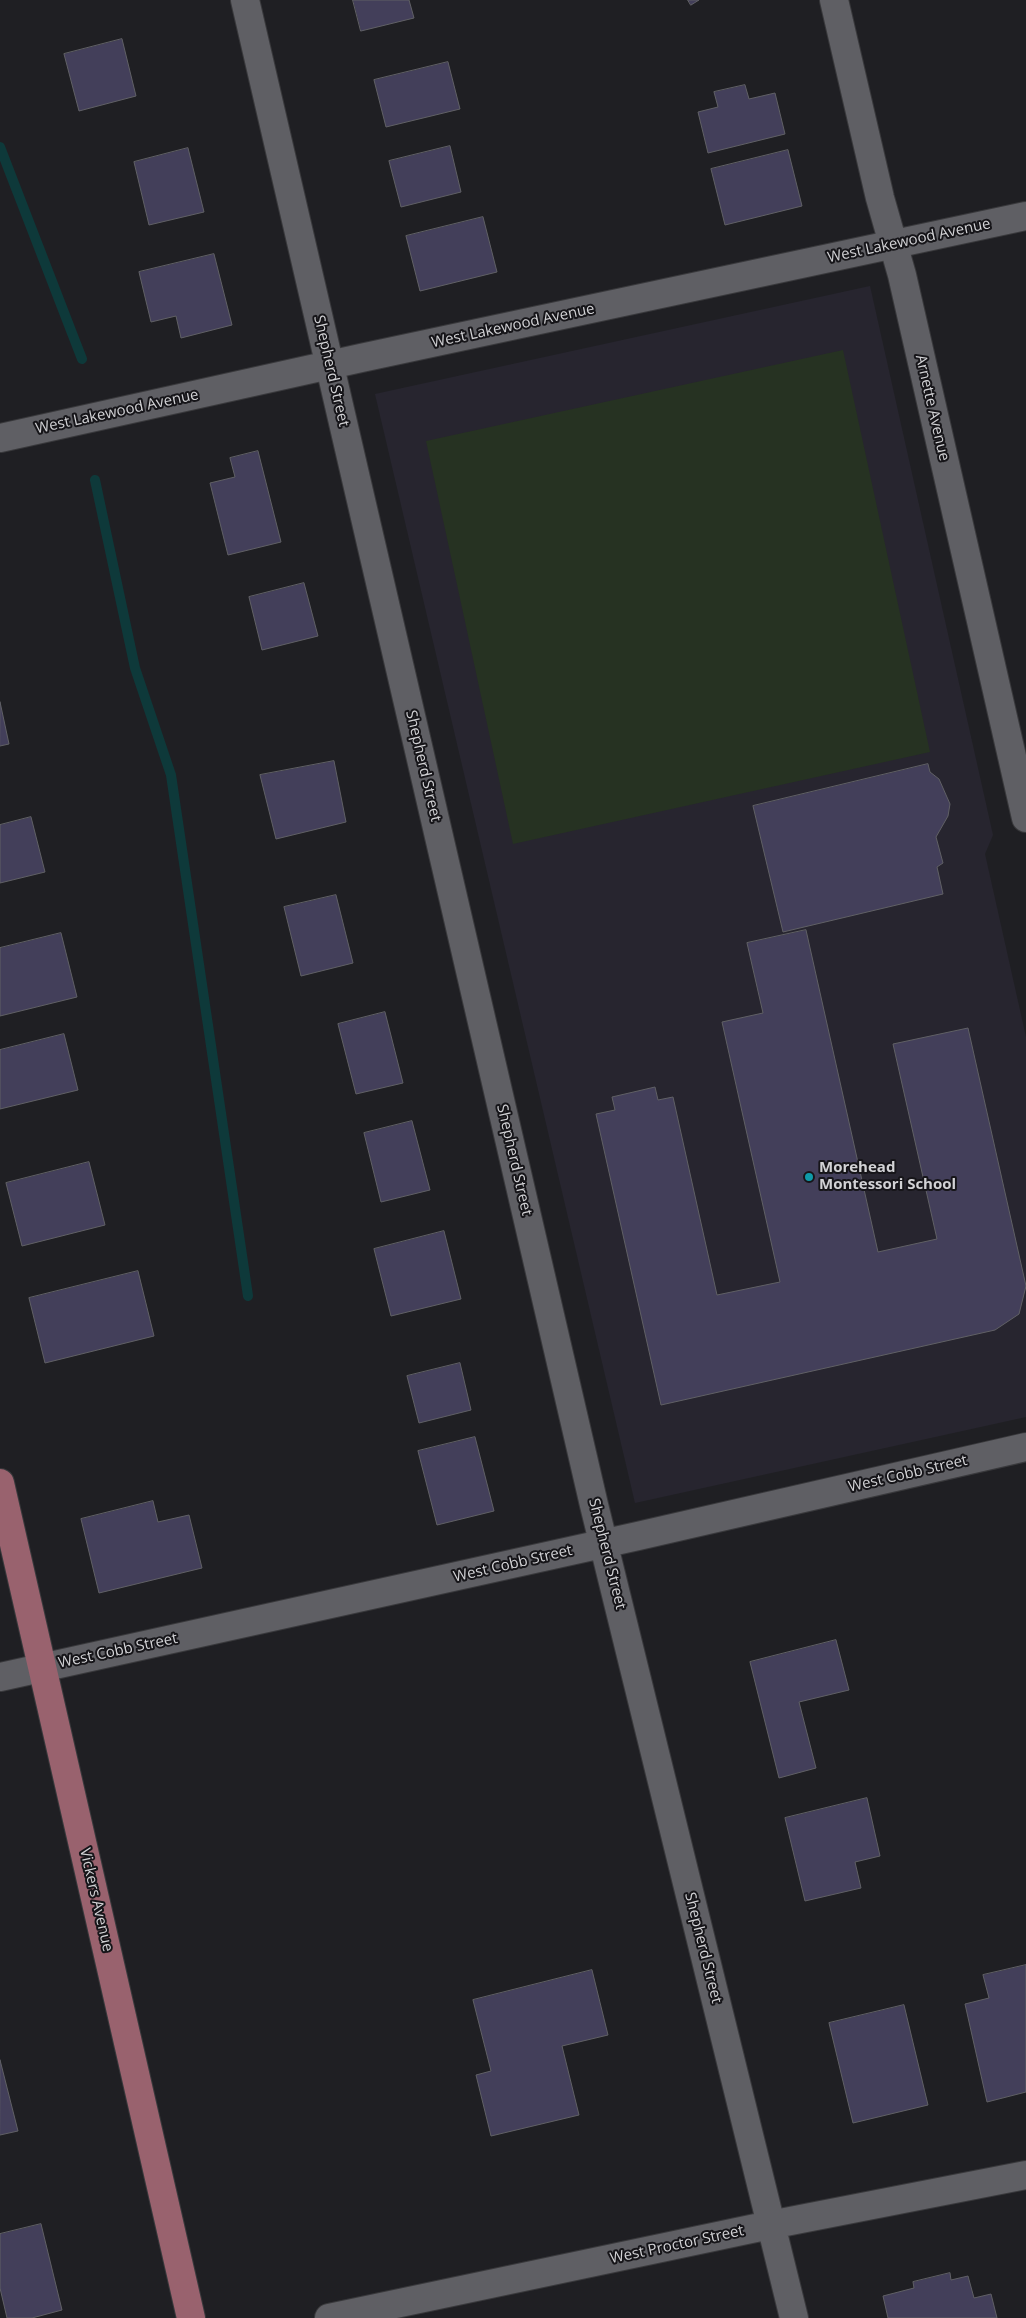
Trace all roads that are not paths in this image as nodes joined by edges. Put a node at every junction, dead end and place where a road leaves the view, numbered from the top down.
1 (245, 0) edge
2 (834, 0) edge
3 (1026, 216) edge
4 (893, 245) junction
5 (330, 365) junction
6 (0, 438) edge
7 (1026, 818) edge
8 (1026, 1447) edge
9 (0, 1483) edge
10 (605, 1543) junction
11 (43, 1668) junction
12 (0, 1677) edge
13 (1026, 2175) edge
14 (770, 2225) junction
15 (191, 2318) edge
16 (329, 2318) edge
17 (794, 2318) edge

1 - 5 street, Shepherd Street
2 - 4 street, Arnette Avenue
3 - 4 street, West Lakewood Avenue
4 - 5 street, West Lakewood Avenue
4 - 7 street, Arnette Avenue
5 - 6 street, West Lakewood Avenue
5 - 10 street, Shepherd Street
8 - 10 street, West Cobb Street
9 - 11 main road, Vickers Avenue
10 - 11 street, West Cobb Street
10 - 14 street, Shepherd Street
11 - 12 street, West Cobb Street
11 - 15 main road, Vickers Avenue
13 - 14 street, West Proctor Street
14 - 16 street, West Proctor Street
14 - 17 street, Shepherd Street

